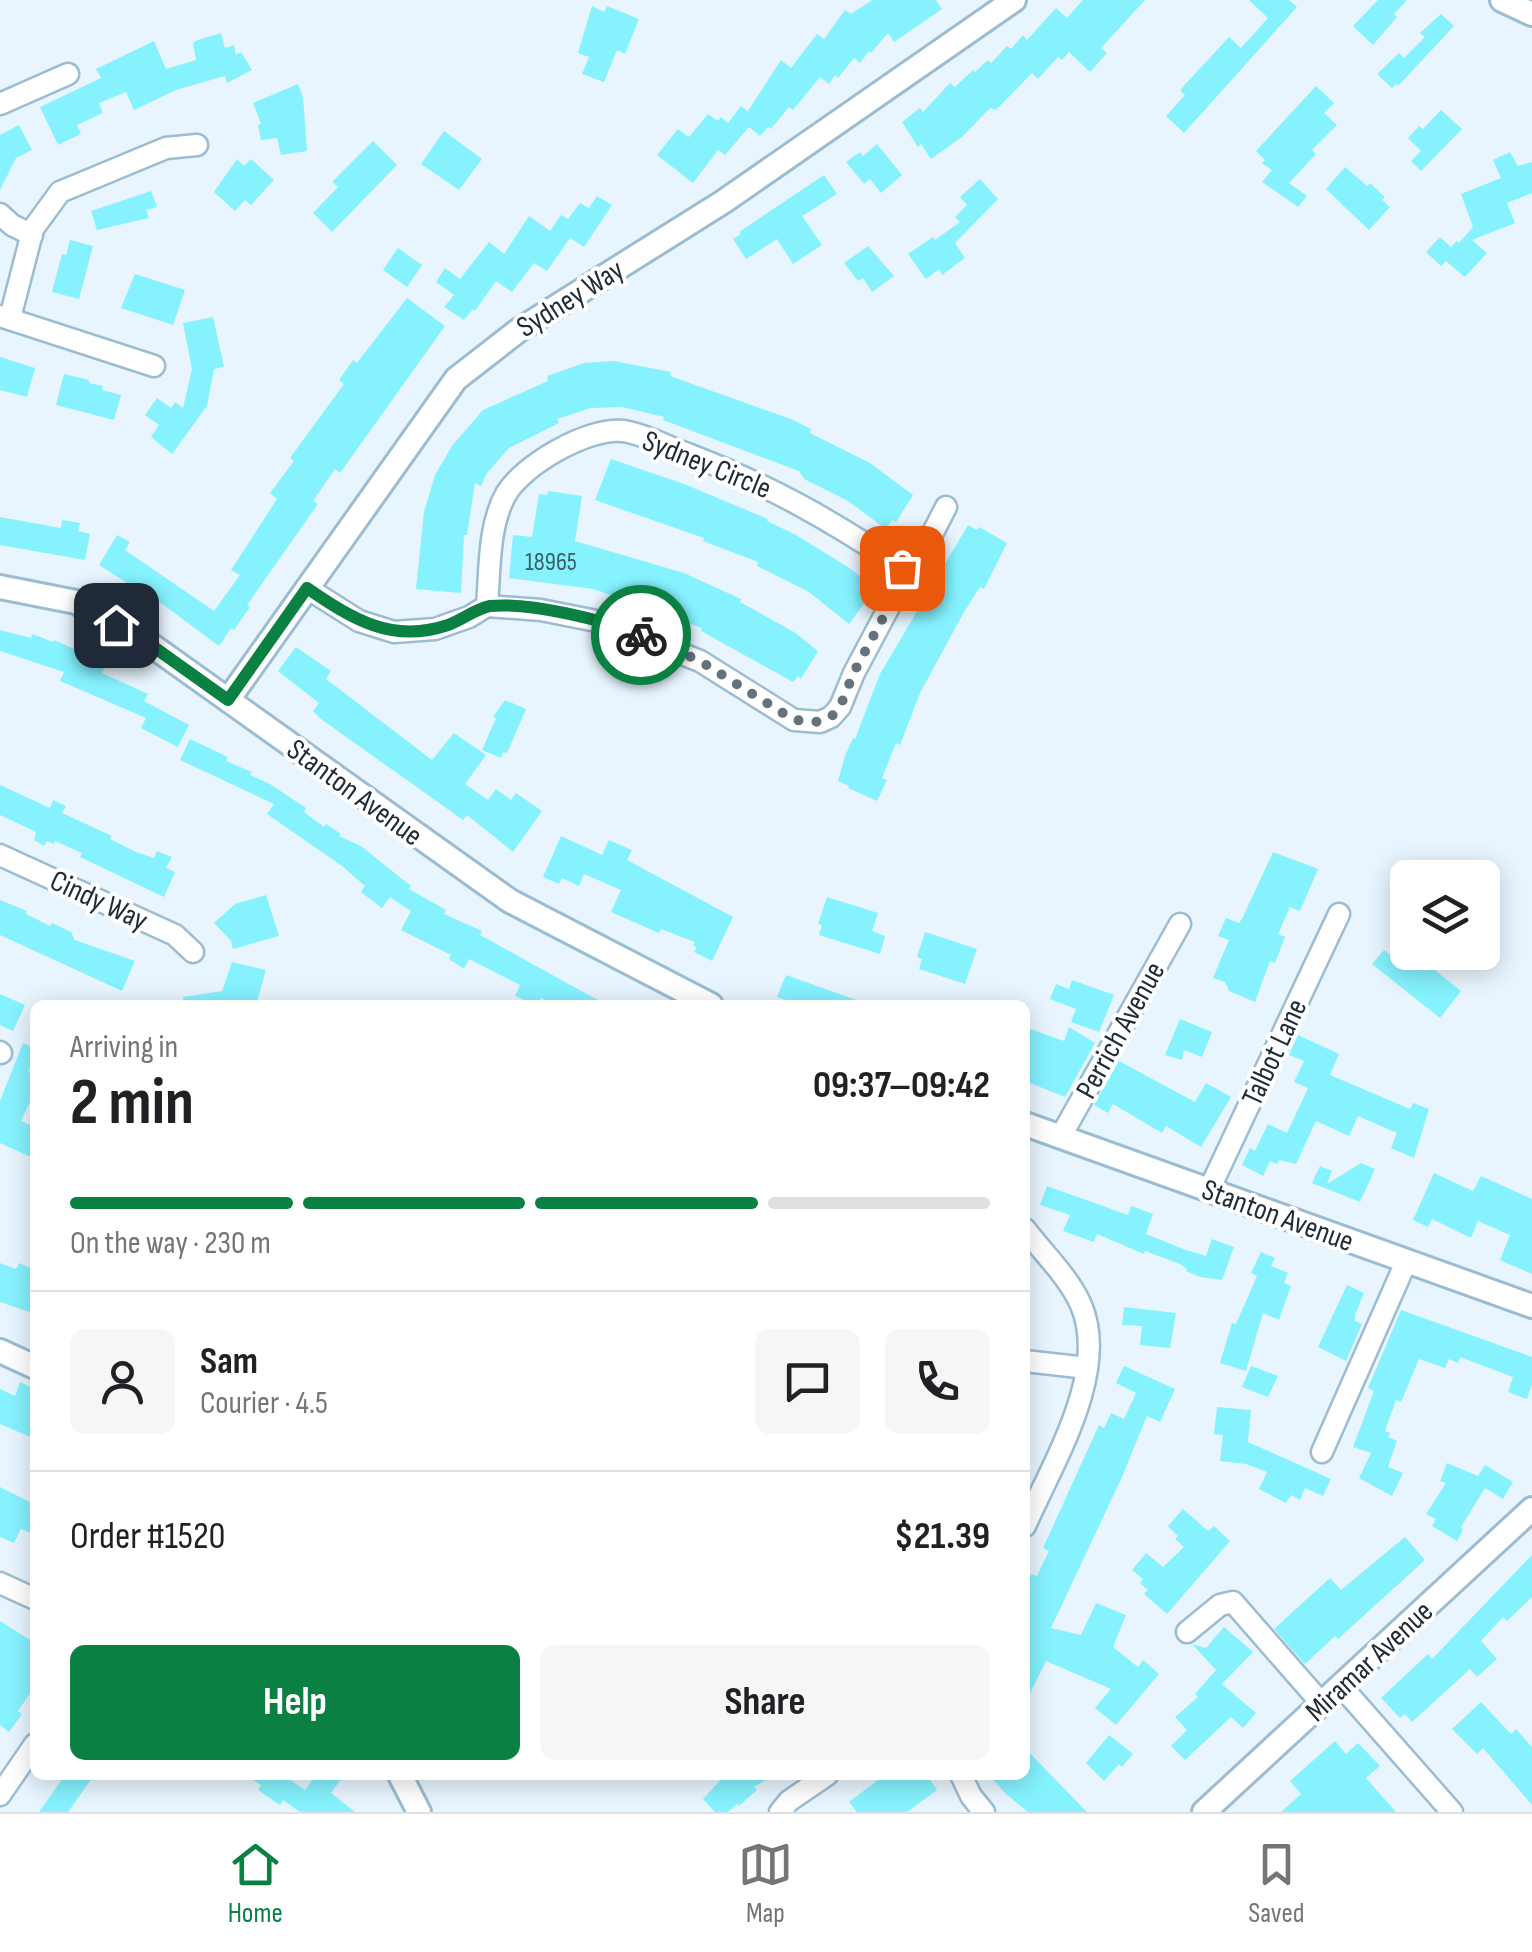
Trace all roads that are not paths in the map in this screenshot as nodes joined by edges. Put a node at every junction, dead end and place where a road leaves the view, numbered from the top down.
1 (1014, 0) edge
2 (1502, 0) edge
3 (1532, 14) edge
4 (68, 74) dead end
5 (0, 104) edge
6 (197, 145) dead end
7 (0, 214) edge
8 (32, 235) junction
9 (5, 317) edge
10 (154, 366) dead end
11 (946, 507) dead end
12 (902, 568) junction
13 (0, 586) edge
14 (307, 588) junction
15 (487, 606) junction
16 (228, 700) junction
17 (0, 855) edge
18 (1339, 914) dead end
19 (1180, 924) dead end
20 (192, 952) dead end
21 (701, 1000) edge
22 (1030, 1126) edge
23 (1060, 1136) junction
24 (1210, 1190) junction
25 (1030, 1236) edge
26 (1406, 1262) junction
27 (1532, 1306) edge
28 (0, 1351) edge
29 (1030, 1362) edge
30 (30, 1365) edge
31 (1088, 1368) junction
32 (1322, 1452) dead end
33 (1532, 1509) edge
34 (1030, 1515) edge
35 (0, 1582) edge
36 (30, 1597) edge
37 (1187, 1632) dead end
38 (1342, 1688) junction
39 (1322, 1704) junction
40 (30, 1751) edge
41 (403, 1780) edge
42 (820, 1780) edge
43 (963, 1780) edge
44 (0, 1795) edge
45 (420, 1812) edge
46 (780, 1812) edge
47 (984, 1812) edge
48 (1204, 1812) edge
49 (1452, 1812) edge

1 - 14 street, Sydney Way
2 - 3 street
4 - 5 street
6 - 8 street
7 - 8 street
8 - 9 street
9 - 10 street
11 - 12 street
12 - 15 street
12 - 15 street, Sydney Circle
13 - 16 street, Stanton Avenue
14 - 15 street
14 - 16 street, Sydney Way
16 - 21 street, Stanton Avenue
17 - 20 street, Cindy Way
18 - 24 street, Talbot Lane
19 - 23 street, Perrich Avenue
22 - 23 street, Stanton Avenue
23 - 24 street, Stanton Avenue
24 - 26 street, Stanton Avenue
25 - 31 street
26 - 27 street, Stanton Avenue
26 - 32 street
28 - 30 street
29 - 31 street
31 - 34 street
33 - 38 street, Miramar Avenue
35 - 36 street
37 - 39 street
38 - 39 street, Miramar Avenue
38 - 49 street
39 - 48 street, Miramar Avenue
40 - 44 street
41 - 45 street
42 - 46 street
43 - 47 street

